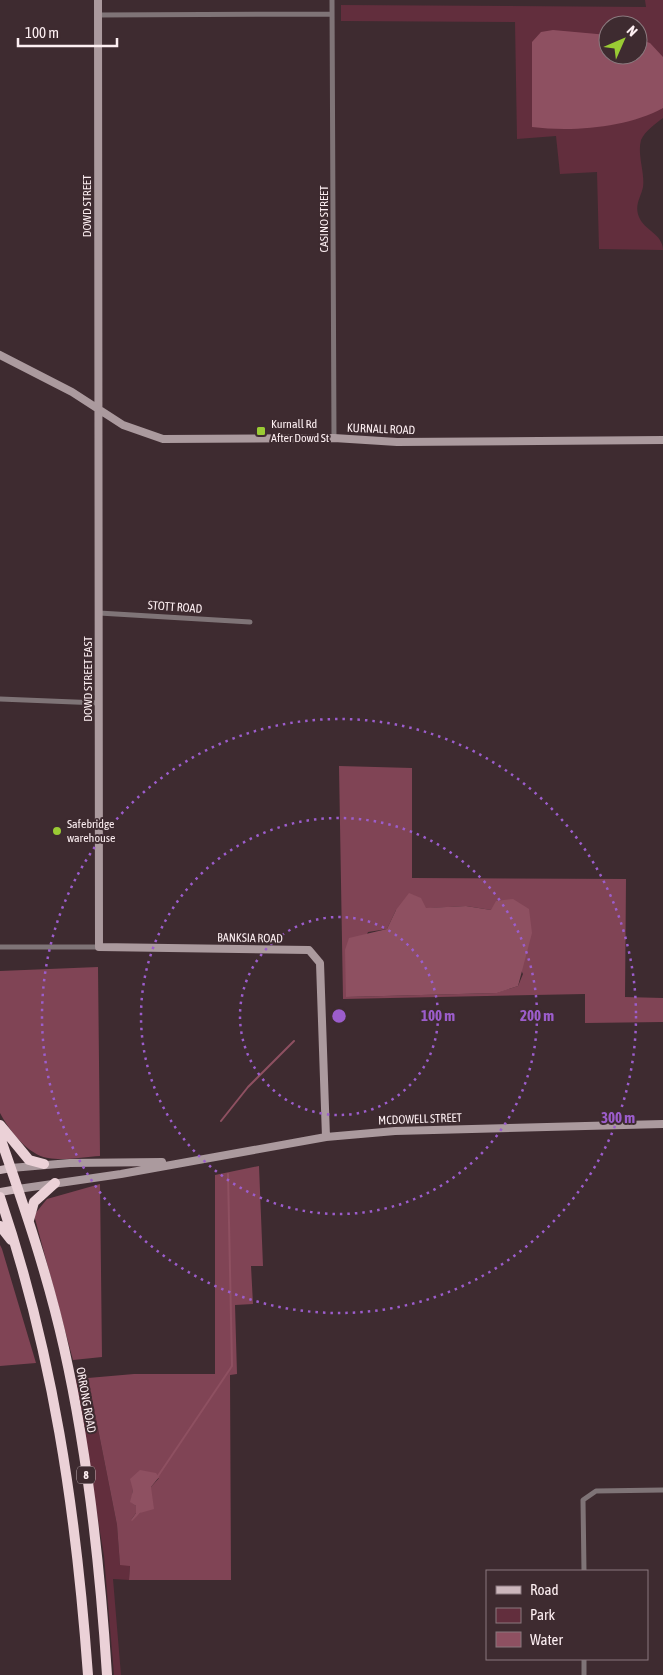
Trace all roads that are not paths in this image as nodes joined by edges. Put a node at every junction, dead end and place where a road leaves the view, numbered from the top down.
1 (98, 0) edge
2 (332, 0) edge
3 (332, 14) junction
4 (98, 16) junction
5 (0, 355) edge
6 (99, 411) junction
7 (334, 438) junction
8 (663, 440) edge
9 (99, 613) junction
10 (250, 622) dead end
11 (0, 699) edge
12 (100, 703) junction
13 (0, 947) edge
14 (99, 947) junction
15 (663, 1124) edge
16 (0, 1125) edge
17 (0, 1137) edge
18 (326, 1137) junction
19 (181, 1162) junction
20 (44, 1164) junction
21 (11, 1168) junction
22 (0, 1170) edge
23 (55, 1183) junction
24 (18, 1189) junction
25 (0, 1192) edge
26 (0, 1197) edge
27 (29, 1220) junction
28 (0, 1226) edge
29 (16, 1247) junction
30 (663, 1490) edge
31 (584, 1570) edge
32 (584, 1660) edge
33 (88, 1675) edge
34 (107, 1675) edge
35 (584, 1675) edge

1 - 4 street, DOWD STREET
2 - 3 street, CASINO STREET
3 - 4 street
3 - 7 street, CASINO STREET
4 - 6 street, DOWD STREET
5 - 6 street, KURNALL ROAD
6 - 7 street, KURNALL ROAD
6 - 9 street, DOWD STREET EAST
7 - 8 street, KURNALL ROAD
9 - 10 street, STOTT ROAD
9 - 12 street, DOWD STREET EAST
11 - 12 street
12 - 14 street, DOWD STREET EAST
13 - 14 street, BANKSIA ROAD
14 - 18 street, BANKSIA ROAD
15 - 18 street, MCDOWELL STREET
16 - 20 highway
17 - 21 highway, ORRONG ROAD / 8
18 - 19 street, MCDOWELL STREET
19 - 20 street, MCDOWELL STREET
19 - 23 street, MCDOWELL STREET
20 - 21 street, MCDOWELL STREET
21 - 22 main road, MCDOWELL STREET
21 - 24 highway, ORRONG ROAD / 8
23 - 24 street, MCDOWELL STREET
23 - 27 highway
24 - 25 main road, MCDOWELL STREET
24 - 27 highway, ORRONG ROAD / 8
26 - 29 highway, 8
27 - 34 highway, ORRONG ROAD / 8
28 - 29 highway
29 - 33 highway, 8
30 - 31 street
32 - 35 street

